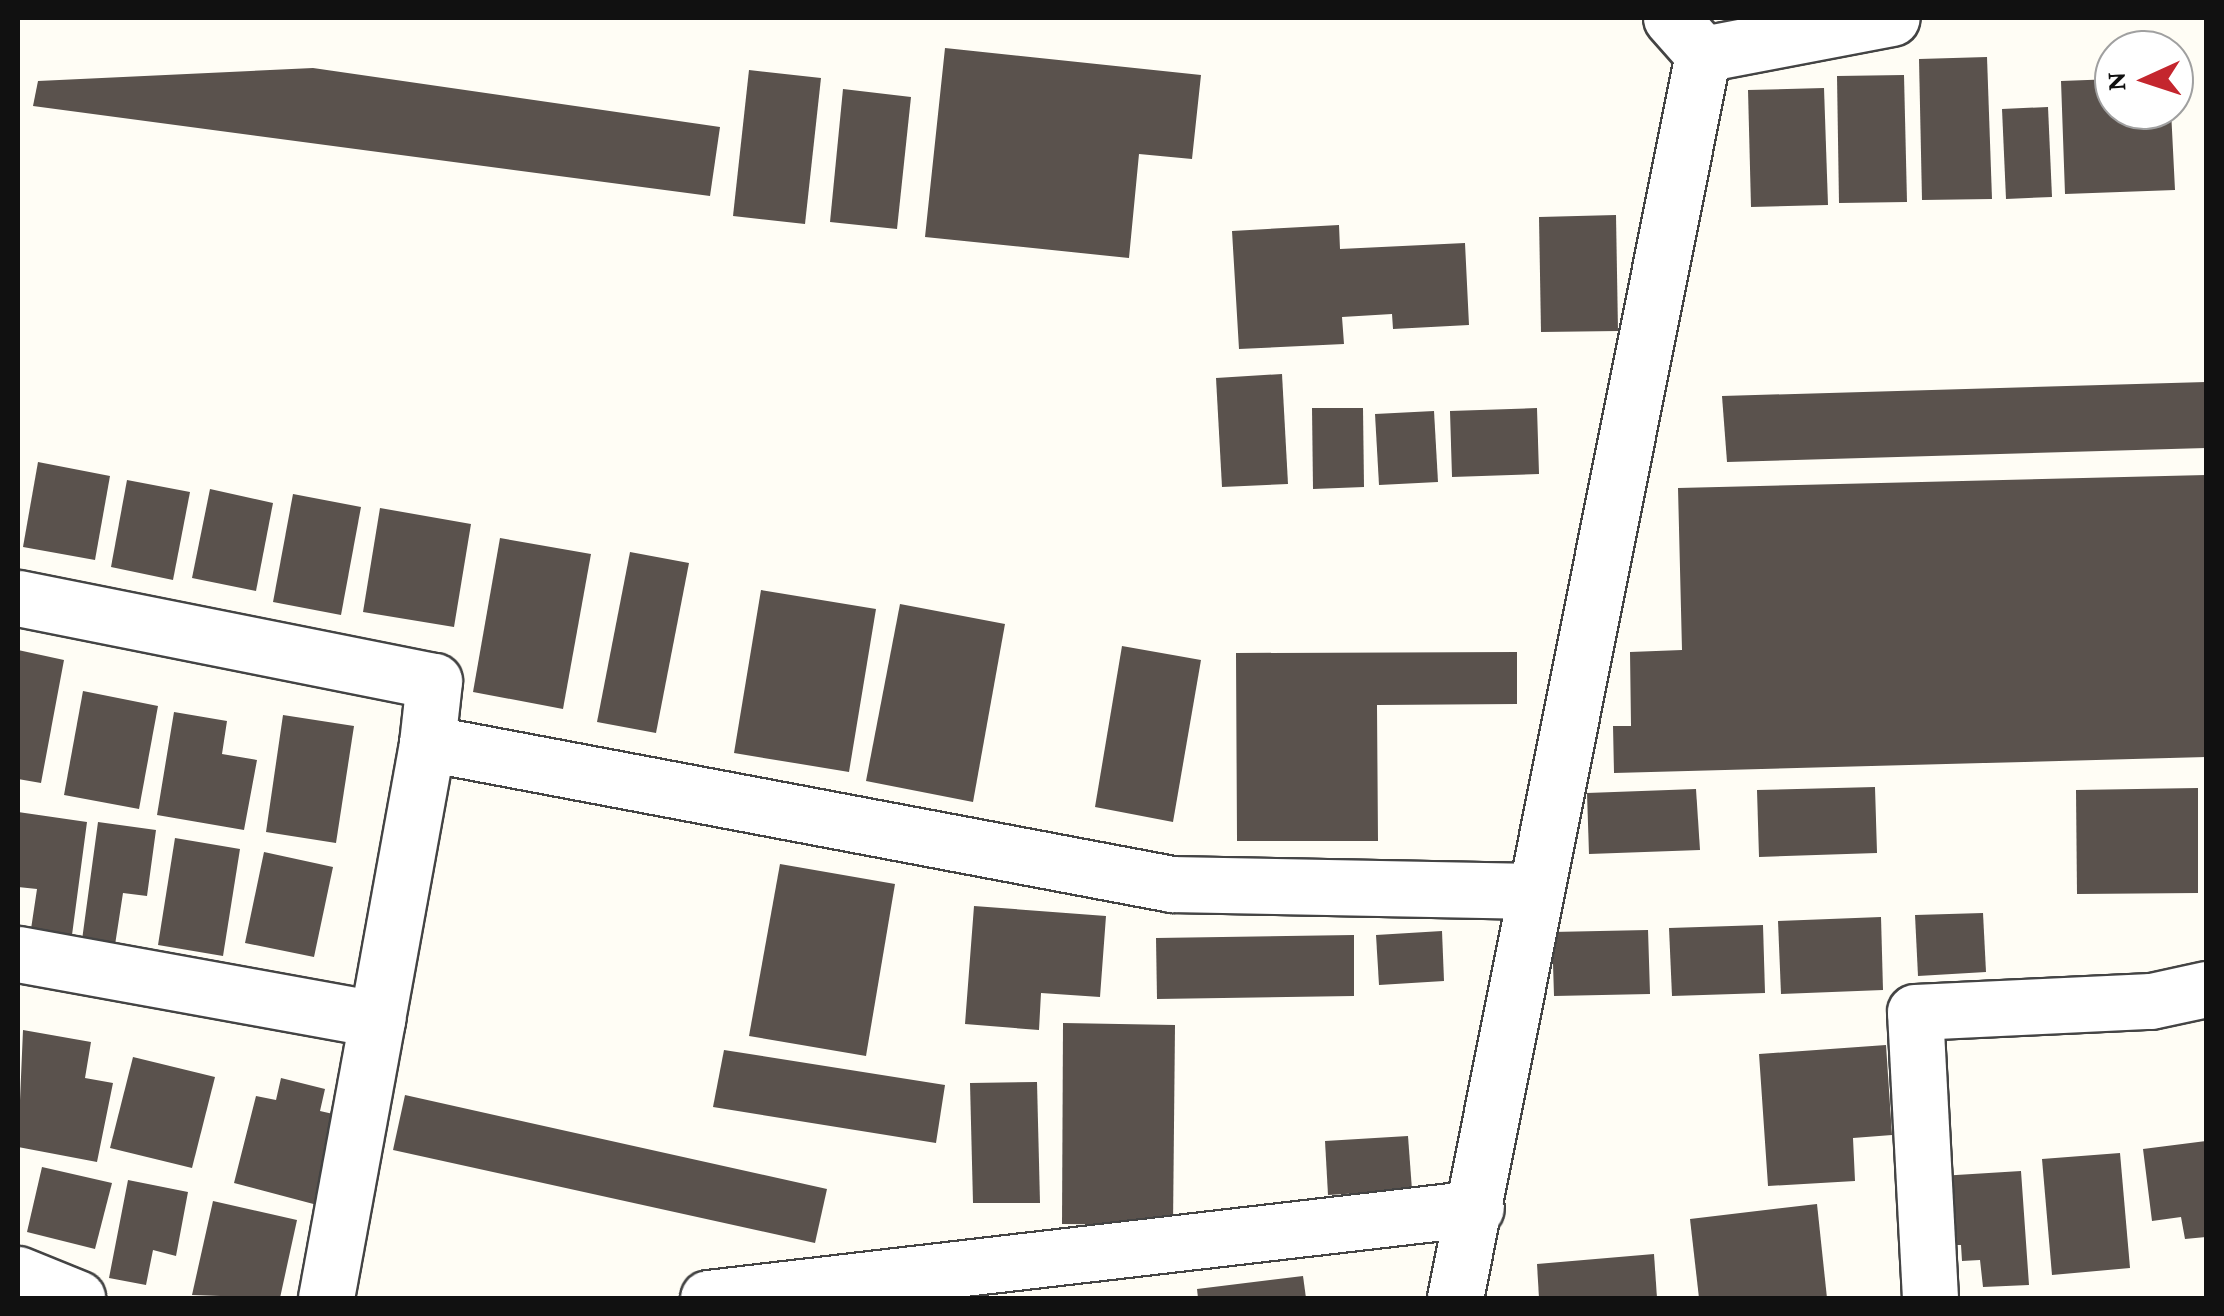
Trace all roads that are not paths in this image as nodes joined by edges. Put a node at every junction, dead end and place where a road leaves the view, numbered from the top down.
1 (1892, 18) edge
2 (1687, 36) edge
3 (18, 598) edge
4 (427, 743) junction
5 (1534, 891) junction
6 (18, 954) edge
7 (2206, 989) edge
8 (377, 1019) junction
9 (1476, 1208) junction
10 (18, 1274) edge
11 (864, 1286) edge
12 (77, 1298) edge
13 (326, 1298) edge
14 (708, 1298) edge
15 (1455, 1298) edge
16 (1930, 1298) edge

1 - 2 street
2 - 5 street
3 - 4 street
4 - 5 street
4 - 8 street
5 - 9 street
6 - 8 street
7 - 16 street
8 - 13 street
9 - 11 street
9 - 15 street
10 - 12 street
11 - 14 street

